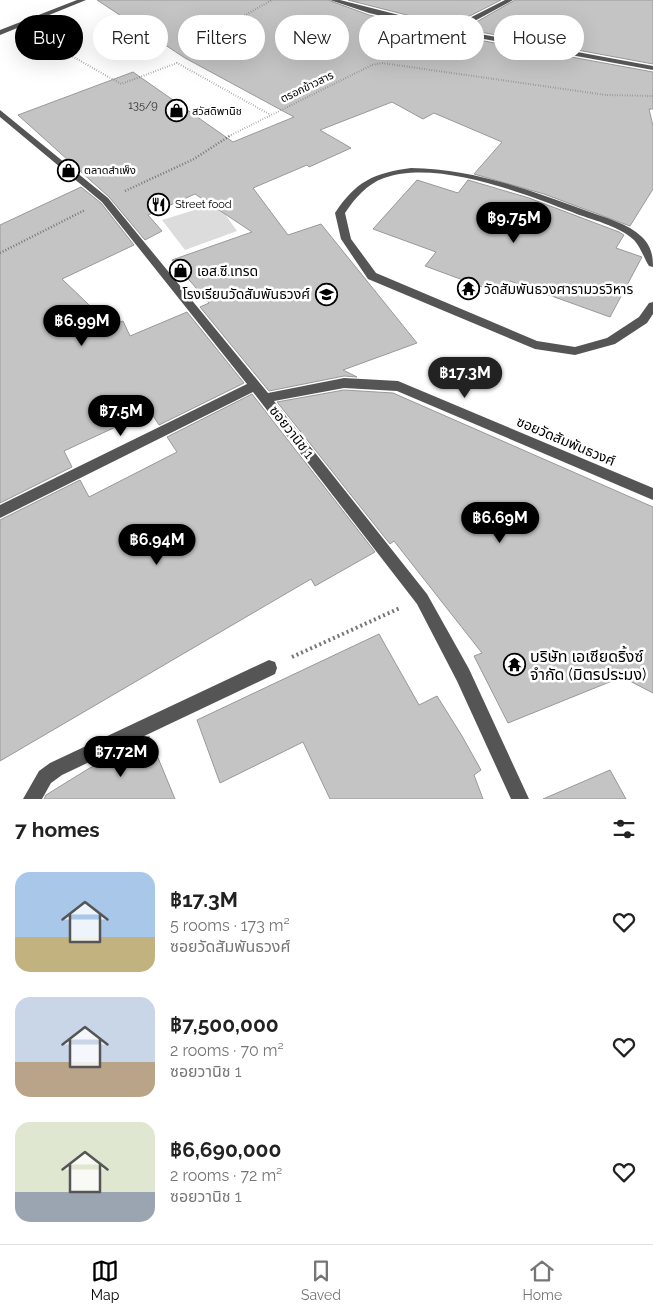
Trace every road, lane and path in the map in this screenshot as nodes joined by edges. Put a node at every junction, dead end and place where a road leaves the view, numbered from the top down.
1 (82, 0) edge
2 (272, 0) edge
3 (333, 0) edge
4 (510, 0) edge
5 (45, 15) edge
6 (246, 15) edge
7 (382, 15) edge
8 (481, 15) edge
9 (15, 27) edge
10 (0, 33) edge
11 (484, 36) edge
12 (78, 60) edge
13 (653, 68) edge
14 (653, 96) edge
15 (0, 113) edge
16 (270, 115) junction
17 (105, 200) junction
18 (0, 253) edge
19 (653, 264) edge
20 (653, 306) edge
21 (260, 392) junction
22 (653, 494) edge
23 (0, 512) edge
24 (422, 599) junction
25 (268, 668) joint
26 (32, 799) edge
27 (520, 799) edge

1 - 5 street
2 - 6 path
3 - 7 street
4 - 8 street
9 - 10 street
11 - 13 street
12 - 16 path
14 - 16 path, ตรอกข้าวสาร
15 - 17 street, ซอยวานิช 1
16 - 17 path, ตรอกข้าวสาร
17 - 18 path, ตรอกข้าวสาร
17 - 21 street, ซอยวานิช 1
19 - 20 street
21 - 22 street, ซอยวัดสัมพันธวงศ์
21 - 23 street, ซอยวัดสัมพันธวงศ์
21 - 24 street, ซอยวานิช 1
24 - 25 path
24 - 27 street, ซอยวานิช 1
25 - 26 street

